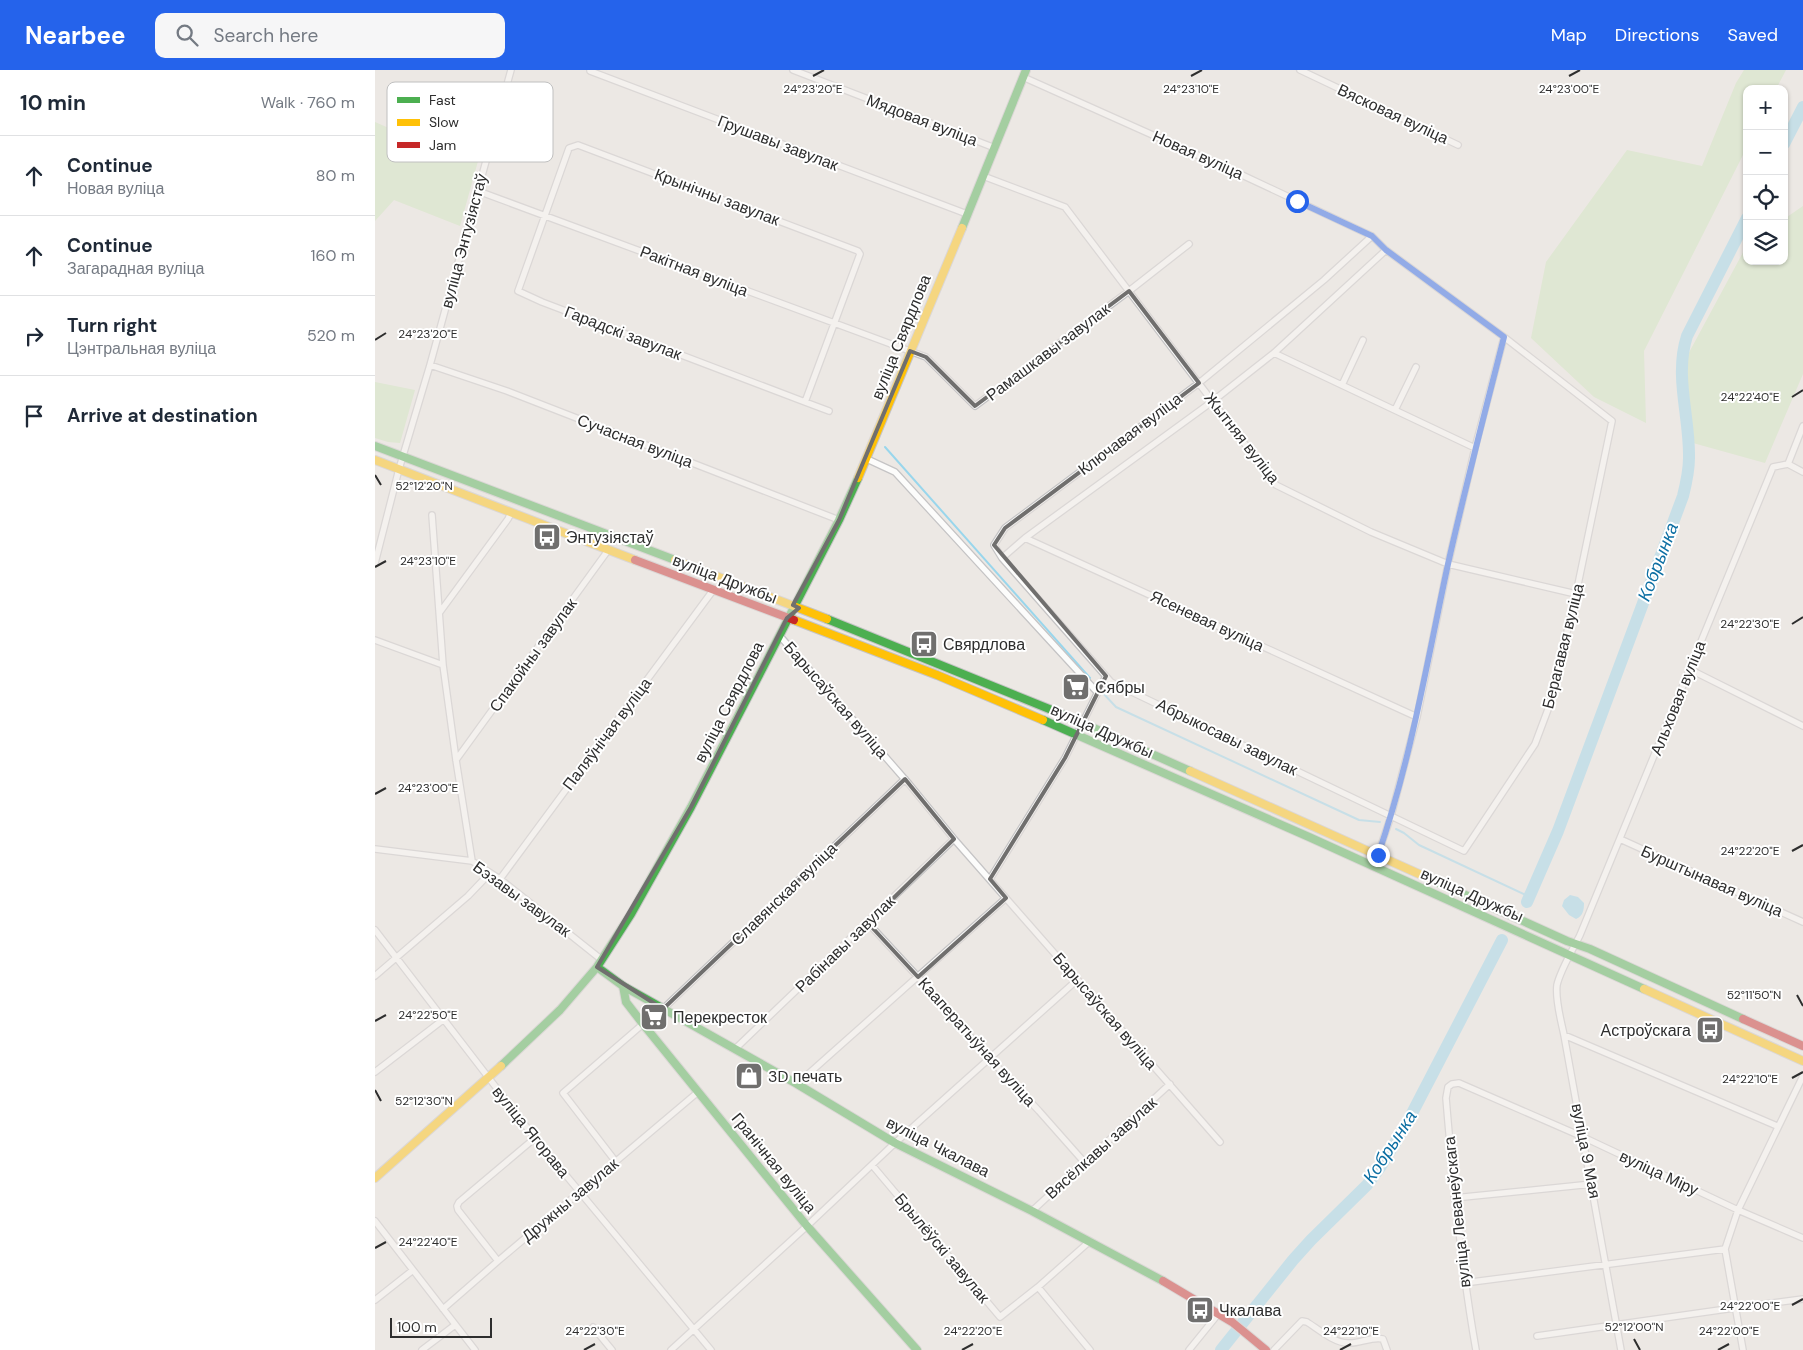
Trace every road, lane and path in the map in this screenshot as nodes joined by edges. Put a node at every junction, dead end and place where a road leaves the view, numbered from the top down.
1 (590, 70) edge
2 (793, 70) edge
3 (1300, 70) edge
4 (1025, 74) edge
5 (1458, 145) dead end
6 (995, 148) junction
7 (486, 162) edge
8 (983, 176) junction
9 (478, 191) junction
10 (545, 214) junction
11 (967, 214) junction
12 (1372, 236) junction
13 (1189, 244) dead end
14 (1386, 250) junction
15 (1129, 291) junction
16 (835, 323) junction
17 (1504, 337) junction
18 (1363, 340) dead end
19 (910, 351) junction
20 (1274, 353) junction
21 (430, 365) junction
22 (1416, 367) dead end
23 (1199, 383) junction
24 (1342, 385) junction
25 (805, 402) junction
26 (1213, 402) junction
27 (1395, 410) junction
28 (829, 411) dead end
29 (1612, 421) joint
30 (1803, 426) edge
31 (375, 446) edge
32 (1475, 448) junction
33 (403, 457) junction
34 (867, 459) junction
35 (375, 460) edge
36 (1788, 464) junction
37 (399, 468) junction
38 (1803, 472) edge
39 (511, 513) junction
40 (432, 515) dead end
41 (839, 520) junction
42 (1025, 538) junction
43 (609, 549) junction
44 (1003, 558) junction
45 (375, 563) edge
46 (1448, 564) junction
47 (714, 589) junction
48 (1576, 594) junction
49 (793, 606) junction
50 (440, 612) junction
51 (787, 618) junction
52 (861, 633) junction
53 (779, 635) junction
54 (375, 640) edge
55 (443, 665) junction
56 (1689, 669) junction
57 (1106, 676) junction
58 (1097, 692) junction
59 (1007, 704) junction
60 (1417, 717) junction
61 (1082, 724) junction
62 (1803, 726) edge
63 (1077, 734) junction
64 (1150, 754) junction
65 (456, 760) junction
66 (905, 779) junction
67 (1391, 816) junction
68 (1309, 837) junction
69 (1620, 839) junction
70 (954, 840) junction
71 (375, 848) edge
72 (1464, 851) joint
73 (1378, 855) junction
74 (472, 861) junction
75 (1373, 866) junction
76 (490, 873) junction
77 (500, 879) junction
78 (990, 880) junction
79 (1006, 898) junction
80 (1803, 922) edge
81 (868, 923) junction
82 (1508, 926) junction
83 (375, 930) edge
84 (1576, 944) junction
85 (1571, 955) junction
86 (397, 959) junction
87 (600, 964) junction
88 (375, 976) edge
89 (918, 977) junction
90 (1647, 977) junction
91 (1077, 980) junction
92 (623, 986) junction
93 (663, 1009) junction
94 (444, 1019) junction
95 (643, 1024) junction
96 (1739, 1031) junction
97 (1564, 1035) junction
98 (1803, 1046) edge
99 (735, 1049) junction
100 (1803, 1055) edge
101 (989, 1058) junction
102 (1803, 1061) edge
103 (375, 1072) edge
104 (1803, 1076) edge
105 (488, 1078) junction
106 (1459, 1083) joint
107 (797, 1084) junction
108 (1171, 1084) junction
109 (698, 1092) junction
110 (1777, 1126) junction
111 (1583, 1137) junction
112 (535, 1138) junction
113 (895, 1142) junction
114 (1220, 1142) dead end
115 (616, 1162) junction
116 (1085, 1163) junction
117 (872, 1165) junction
118 (375, 1178) edge
119 (1592, 1184) junction
120 (579, 1192) junction
121 (1454, 1198) junction
122 (1738, 1210) junction
123 (1032, 1211) junction
124 (375, 1221) edge
125 (807, 1226) junction
126 (1803, 1238) edge
127 (1090, 1241) junction
128 (1725, 1249) junction
129 (498, 1261) junction
130 (1607, 1264) junction
131 (413, 1270) junction
132 (1464, 1283) junction
133 (1038, 1287) junction
134 (375, 1300) edge
135 (1803, 1300) edge
136 (1734, 1308) junction
137 (443, 1309) junction
138 (1219, 1313) junction
139 (455, 1324) junction
140 (1617, 1325) junction
141 (593, 1327) dead end
142 (693, 1330) junction
143 (1537, 1336) dead end
144 (421, 1350) edge
145 (475, 1350) edge
146 (612, 1350) edge
147 (671, 1350) edge
148 (711, 1350) edge
149 (917, 1350) edge
150 (1090, 1350) edge
151 (1189, 1350) edge
152 (1266, 1350) edge
153 (1274, 1350) edge
154 (1387, 1350) edge
155 (1476, 1350) edge
156 (1621, 1350) edge
157 (1743, 1350) edge

1 - 11 street, Грушавы завулак
2 - 6 street, Мядовая вуліца
3 - 5 street, Вясковая вуліца
4 - 6 main road, вуліца Свярдлова
4 - 12 street, Новая вуліца
6 - 8 main road, вуліца Свярдлова
7 - 9 street, вуліца Энтузіястаў
8 - 11 main road, вуліца Свярдлова
8 - 15 street, Жытняя вуліца
9 - 10 street, Ракітная вуліца
9 - 21 street, вуліца Энтузіястаў
10 - 16 street, Ракітная вуліца
10 - 16 street, Крынічны завулак
10 - 25 street, Гарадскі завулак
11 - 19 main road, вуліца Свярдлова
12 - 14 street, Новая вуліца
12 - 23 street, Ключавая вуліца
13 - 15 street, Рамашкавы завулак
14 - 17 street, Новая вуліца
14 - 20 street, Ключавая вуліца
15 - 19 street, Рамашкавы завулак
15 - 23 street, Жытняя вуліца
16 - 19 street, Ракітная вуліца
16 - 25 street
17 - 29 street, Новая вуліца
17 - 32 street
18 - 24 street
19 - 34 main road, вуліца Свярдлова
20 - 24 street
20 - 26 street, Ключавая вуліца
21 - 33 street, вуліца Энтузіястаў
21 - 41 street, Сучасная вуліца
22 - 27 street
23 - 26 street, Жытняя вуліца
23 - 44 street, Ключавая вуліца
24 - 27 street
25 - 28 street, Гарадскі завулак
26 - 42 street, Ключавая вуліца
26 - 46 street, Жытняя вуліца
27 - 32 street
29 - 48 street, Берагавая вуліца
30 - 36 street
31 - 33 main road, вуліца Дружбы
32 - 46 street
33 - 37 street
33 - 49 main road, вуліца Дружбы
34 - 41 main road, вуліца Свярдлова
34 - 58 street
35 - 37 main road, вуліца Дружбы
36 - 38 street
36 - 56 street, Альховая вуліца
37 - 39 main road, вуліца Дружбы
37 - 45 street
39 - 43 main road, вуліца Дружбы
39 - 50 street
40 - 50 street
41 - 49 main road, вуліца Свярдлова
42 - 44 street
42 - 60 street, Ясеневая вуліца
43 - 47 main road, вуліца Дружбы
43 - 65 street, Спакойны завулак
44 - 57 street, Абрыкосавы завулак
46 - 48 street, Жытняя вуліца
46 - 60 street
47 - 49 main road
47 - 51 main road, вуліца Дружбы
47 - 77 street, Паляўнічая вуліца
48 - 72 street, Берагавая вуліца
49 - 51 main road, вуліца Свярдлова
49 - 52 main road, вуліца Дружбы
50 - 55 street
51 - 52 main road
51 - 53 main road, вуліца Свярдлова
51 - 59 main road, вуліца Дружбы
52 - 61 main road, вуліца Дружбы
53 - 66 street, Барысаўская вуліца
53 - 87 main road, вуліца Свярдлова
54 - 55 street
55 - 65 street
56 - 62 street
56 - 69 street, Альховая вуліца
57 - 58 street
57 - 67 street, Абрыкосавы завулак
58 - 61 street
59 - 61 main road
59 - 63 main road, вуліца Дружбы
60 - 67 street
61 - 63 street
61 - 64 main road, вуліца Дружбы
63 - 64 main road
63 - 68 main road, вуліца Дружбы
63 - 78 street
64 - 73 main road, вуліца Дружбы
65 - 74 street
66 - 70 street, Барысаўская вуліца
66 - 93 street, Славянская вуліца
67 - 72 street, Абрыкосавы завулак
67 - 73 street
68 - 73 main road
68 - 75 main road, вуліца Дружбы
69 - 80 street, Бурштынавая вуліца
69 - 84 street, Альховая вуліца
70 - 78 street, Барысаўская вуліца
70 - 81 street, Рабінавы завулак
71 - 74 street, Бэзавы завулак
73 - 75 street
73 - 84 main road, вуліца Дружбы
74 - 76 street, Бэзавы завулак
75 - 82 main road, вуліца Дружбы
76 - 77 street, Бэзавы завулак
76 - 86 street
77 - 87 street, Бэзавы завулак
78 - 79 street, Барысаўская вуліца
79 - 89 street
79 - 91 street, Барысаўская вуліца
81 - 89 street, Кааператыўная вуліца
81 - 99 street, Рабінавы завулак
82 - 84 main road
82 - 85 main road, вуліца Дружбы
83 - 86 street, вуліца Ягорава
84 - 85 street, Альховая вуліца
84 - 90 main road, вуліца Дружбы
85 - 90 main road
85 - 96 main road, вуліца Дружбы
85 - 97 street, вуліца 9 Мая
86 - 88 street
86 - 94 street, вуліца Ягорава
87 - 92 main road, вуліца Чкалава
87 - 105 main road, вуліца Свярдлова
89 - 101 street, Кааператыўная вуліца
89 - 107 street
90 - 98 main road, вуліца Дружбы
91 - 101 street
91 - 108 street, Барысаўская вуліца
92 - 93 main road, вуліца Чкалава
92 - 95 main road, Гранічная вуліца
93 - 99 main road, вуліца Чкалава
94 - 103 street
94 - 105 street, вуліца Ягорава
95 - 109 main road, Гранічная вуліца
95 - 115 street
96 - 100 main road
96 - 102 main road, вуліца Дружбы
97 - 110 street
97 - 111 street, вуліца 9 Мая
99 - 107 main road, вуліца Чкалава
101 - 113 street
101 - 116 street, Кааператыўная вуліца
104 - 110 street
105 - 112 street, вуліца Ягорава
105 - 118 main road, вуліца Свярдлова
106 - 111 street, вуліца Міру
106 - 121 street, вуліца Леванеўскага
107 - 113 main road, вуліца Чкалава
108 - 114 street, Барысаўская вуліца
108 - 116 street, Вясёлкавы завулак
109 - 115 street, Дружны завулак
109 - 125 main road, Гранічная вуліца
110 - 122 street
111 - 119 street, вуліца 9 Мая
111 - 122 street, вуліца Міру
112 - 120 street, вуліца Ягорава
112 - 129 street
113 - 117 street
113 - 123 main road, вуліца Чкалава
115 - 120 street, Дружны завулак
116 - 123 street, Вясёлкавы завулак
117 - 125 street
117 - 133 street, Брылёўскі завулак
119 - 121 street
119 - 130 street, вуліца 9 Мая
120 - 129 street, Дружны завулак
120 - 142 street, вуліца Ягорава
121 - 132 street, вуліца Леванеўскага
122 - 126 street, вуліца Міру
122 - 128 street
123 - 127 main road, вуліца Чкалава
124 - 131 street
125 - 142 street
125 - 149 main road, Гранічная вуліца
127 - 133 street, Брылёўскі завулак
127 - 138 main road, вуліца Чкалава
128 - 130 street
128 - 136 street
129 - 137 street, Дружны завулак
130 - 132 street
130 - 140 street, вуліца 9 Мая
131 - 134 street
131 - 137 street
132 - 155 street, вуліца Леванеўскага
133 - 150 street
135 - 136 street
136 - 140 street
136 - 157 street
137 - 139 street
138 - 151 street
138 - 152 main road, вуліца Чкалава
139 - 144 street
139 - 145 street
140 - 143 street
140 - 156 street, вуліца 9 Мая
141 - 146 street
142 - 147 street
142 - 148 street, вуліца Ягорава
153 - 154 street

